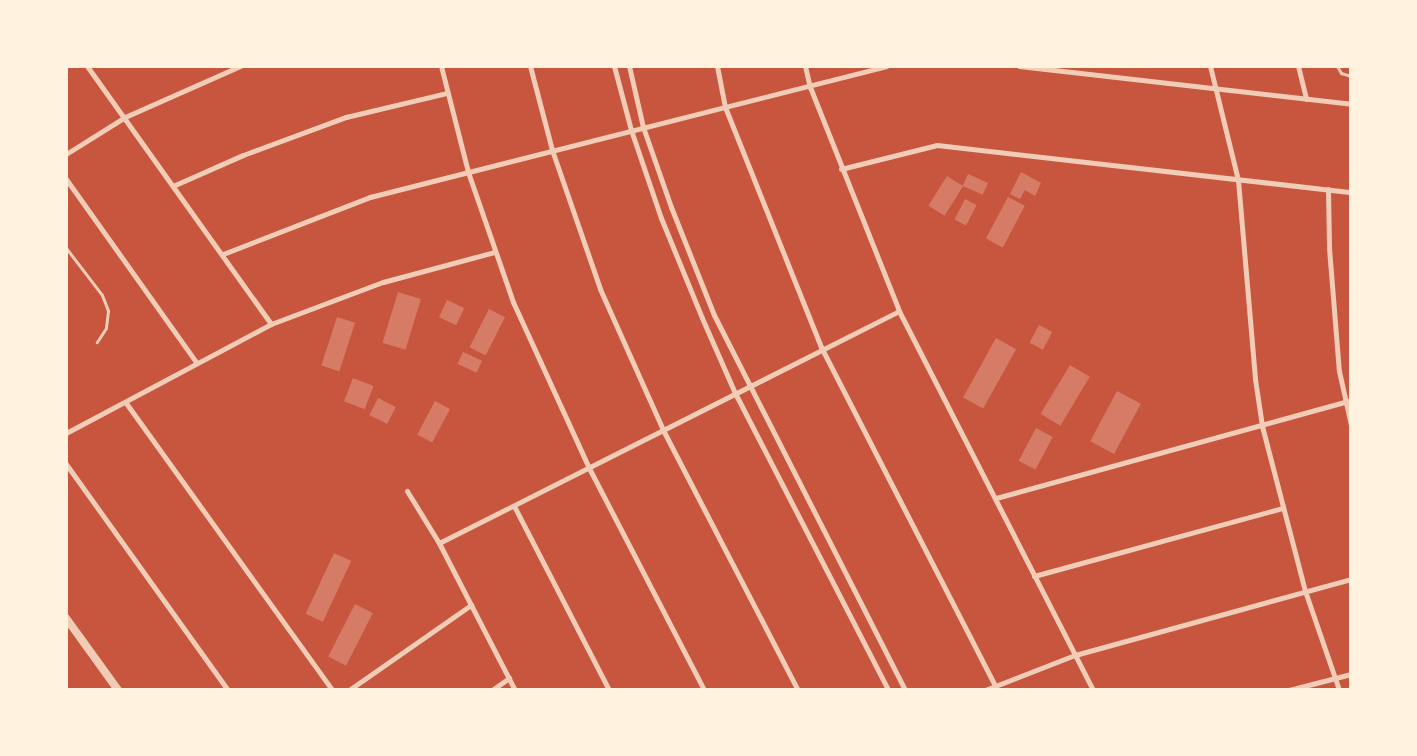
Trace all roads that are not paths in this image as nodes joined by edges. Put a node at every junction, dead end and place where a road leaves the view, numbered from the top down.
1 (87, 66) edge
2 (240, 66) edge
3 (441, 66) edge
4 (530, 66) edge
5 (614, 66) edge
6 (629, 66) edge
7 (717, 66) edge
8 (806, 66) edge
9 (887, 66) edge
10 (1019, 66) edge
11 (1210, 66) edge
12 (1298, 66) edge
13 (1337, 66) edge
14 (1351, 76) edge
15 (810, 87) junction
16 (1216, 90) junction
17 (447, 93) junction
18 (1306, 99) junction
19 (1351, 104) edge
20 (725, 107) junction
21 (125, 117) junction
22 (643, 127) junction
23 (630, 130) junction
24 (552, 150) junction
25 (66, 154) edge
26 (841, 169) junction
27 (468, 172) junction
28 (66, 179) edge
29 (1238, 180) junction
30 (175, 186) junction
31 (1328, 189) junction
32 (1351, 192) edge
33 (67, 250) edge
34 (494, 252) junction
35 (223, 254) junction
36 (899, 311) junction
37 (271, 324) junction
38 (97, 342) dead end
39 (821, 347) junction
40 (196, 362) junction
41 (749, 387) junction
42 (735, 393) junction
43 (1348, 401) edge
44 (126, 403) junction
45 (1351, 425) edge
46 (1262, 426) junction
47 (663, 430) junction
48 (66, 433) edge
49 (66, 464) edge
50 (589, 468) junction
51 (407, 491) dead end
52 (996, 498) junction
53 (514, 506) junction
54 (1282, 508) junction
55 (439, 543) junction
56 (1034, 576) junction
57 (1351, 579) edge
58 (1305, 591) junction
59 (471, 605) junction
60 (66, 618) edge
61 (1075, 655) junction
62 (1351, 674) edge
63 (509, 678) junction
64 (1335, 678) junction
65 (995, 686) junction
66 (118, 690) edge
67 (228, 690) edge
68 (332, 690) edge
69 (349, 690) edge
70 (492, 690) edge
71 (515, 690) edge
72 (609, 690) edge
73 (704, 690) edge
74 (798, 690) edge
75 (888, 690) edge
76 (905, 690) edge
77 (985, 690) edge
78 (1094, 690) edge
79 (1289, 690) edge
80 (1339, 690) edge

1 - 21 street
2 - 21 street
3 - 17 street
4 - 24 street
5 - 23 street
6 - 22 street
7 - 20 street
8 - 15 street
9 - 15 street
10 - 16 street
11 - 16 street
12 - 18 street
13 - 14 lane
15 - 20 street
15 - 26 street
16 - 18 street
16 - 29 street
17 - 27 street
17 - 30 street
18 - 19 street
20 - 22 street
20 - 39 street
21 - 25 street
21 - 30 street
22 - 23 street
22 - 41 street
23 - 24 street
23 - 42 street
24 - 27 street
24 - 47 street
26 - 29 street
26 - 36 street
27 - 34 street
27 - 35 street
28 - 40 street
29 - 31 street
29 - 46 street
30 - 35 street
31 - 32 street
31 - 43 street
33 - 38 lane
34 - 37 street
34 - 50 street
35 - 37 street
36 - 39 street
36 - 52 street
37 - 40 street
39 - 41 street
39 - 65 street
40 - 44 street
41 - 42 street
41 - 76 street
42 - 47 street
42 - 75 street
43 - 45 street
43 - 46 street
44 - 48 street
44 - 68 street
46 - 52 street
46 - 54 street
47 - 50 street
47 - 74 street
49 - 67 street
50 - 53 street
50 - 73 street
51 - 55 street
52 - 56 street
53 - 55 street
53 - 72 street
54 - 56 street
54 - 58 street
55 - 59 street
56 - 61 street
57 - 58 street
58 - 61 street
58 - 64 street
59 - 63 street
59 - 69 street
60 - 66 street
61 - 65 street
61 - 78 street
62 - 64 street
63 - 70 street
63 - 71 street
64 - 79 street
64 - 80 street
65 - 77 street

